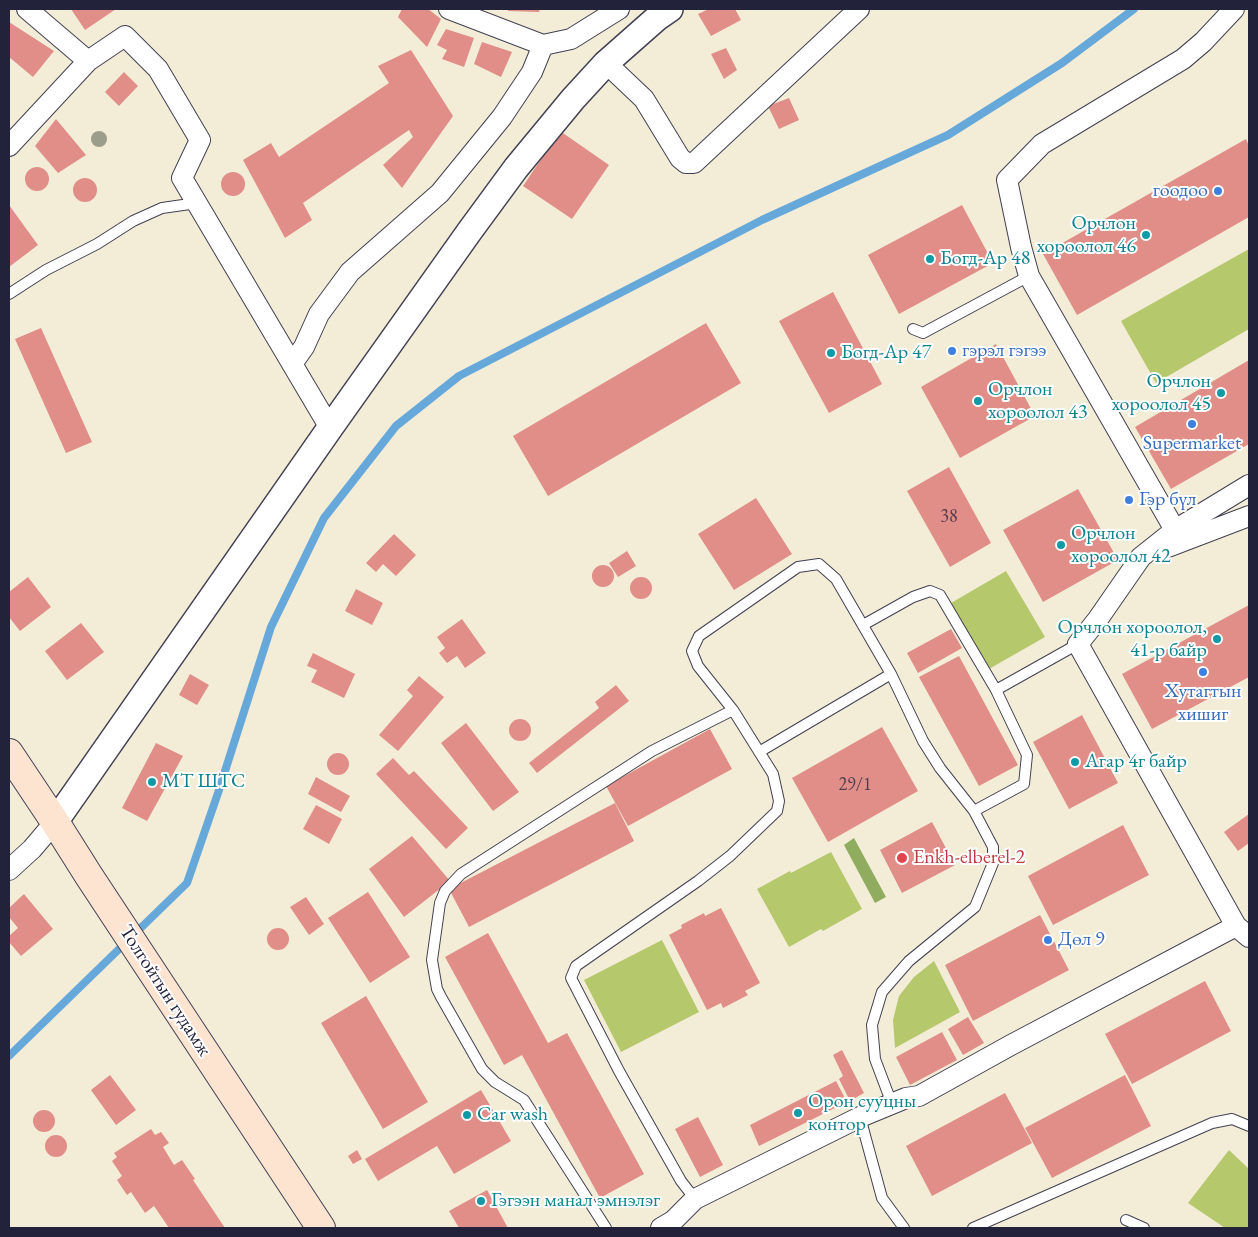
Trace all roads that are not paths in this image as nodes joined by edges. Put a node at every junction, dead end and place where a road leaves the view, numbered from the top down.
1 (27, 9) edge
2 (449, 9) edge
3 (619, 9) edge
4 (670, 9) edge
5 (860, 9) edge
6 (1234, 9) edge
7 (543, 45) junction
8 (88, 61) junction
9 (606, 63) junction
10 (9, 146) edge
11 (197, 203) junction
12 (1029, 276) junction
13 (9, 294) edge
14 (913, 329) dead end
15 (292, 364) junction
16 (330, 428) junction
17 (1249, 485) edge
18 (1249, 516) edge
19 (1175, 530) junction
20 (1142, 557) junction
21 (863, 625) junction
22 (1078, 644) junction
23 (891, 674) junction
24 (996, 690) junction
25 (734, 710) junction
26 (760, 752) junction
27 (9, 753) edge
28 (974, 811) junction
29 (55, 822) junction
30 (9, 870) edge
31 (1243, 932) edge
32 (892, 1104) junction
33 (860, 1117) junction
34 (1249, 1126) edge
35 (695, 1199) junction
36 (1126, 1220) dead end
37 (321, 1228) edge
38 (606, 1228) edge
39 (661, 1228) edge
40 (904, 1228) edge
41 (974, 1228) edge
42 (1144, 1228) edge

1 - 8 street
2 - 7 street
3 - 7 street
4 - 9 street
5 - 9 street
6 - 12 street
7 - 15 street
8 - 10 street
8 - 11 street
9 - 16 street
11 - 13 lane
11 - 15 street
12 - 14 lane
12 - 19 street
15 - 16 street
16 - 29 street
17 - 19 street
18 - 20 street
19 - 20 street
20 - 22 street
21 - 23 lane
21 - 24 lane
21 - 25 lane
22 - 24 lane
22 - 31 street
23 - 26 lane
23 - 28 lane
24 - 28 lane
25 - 26 lane
25 - 38 lane
26 - 35 lane
27 - 29 main road, Толгойтын гудамж
28 - 32 lane
29 - 30 street
29 - 37 main road, Толгойтын гудамж
31 - 32 street
32 - 33 street
33 - 35 street
33 - 40 lane
34 - 41 lane
35 - 39 street
36 - 42 lane

